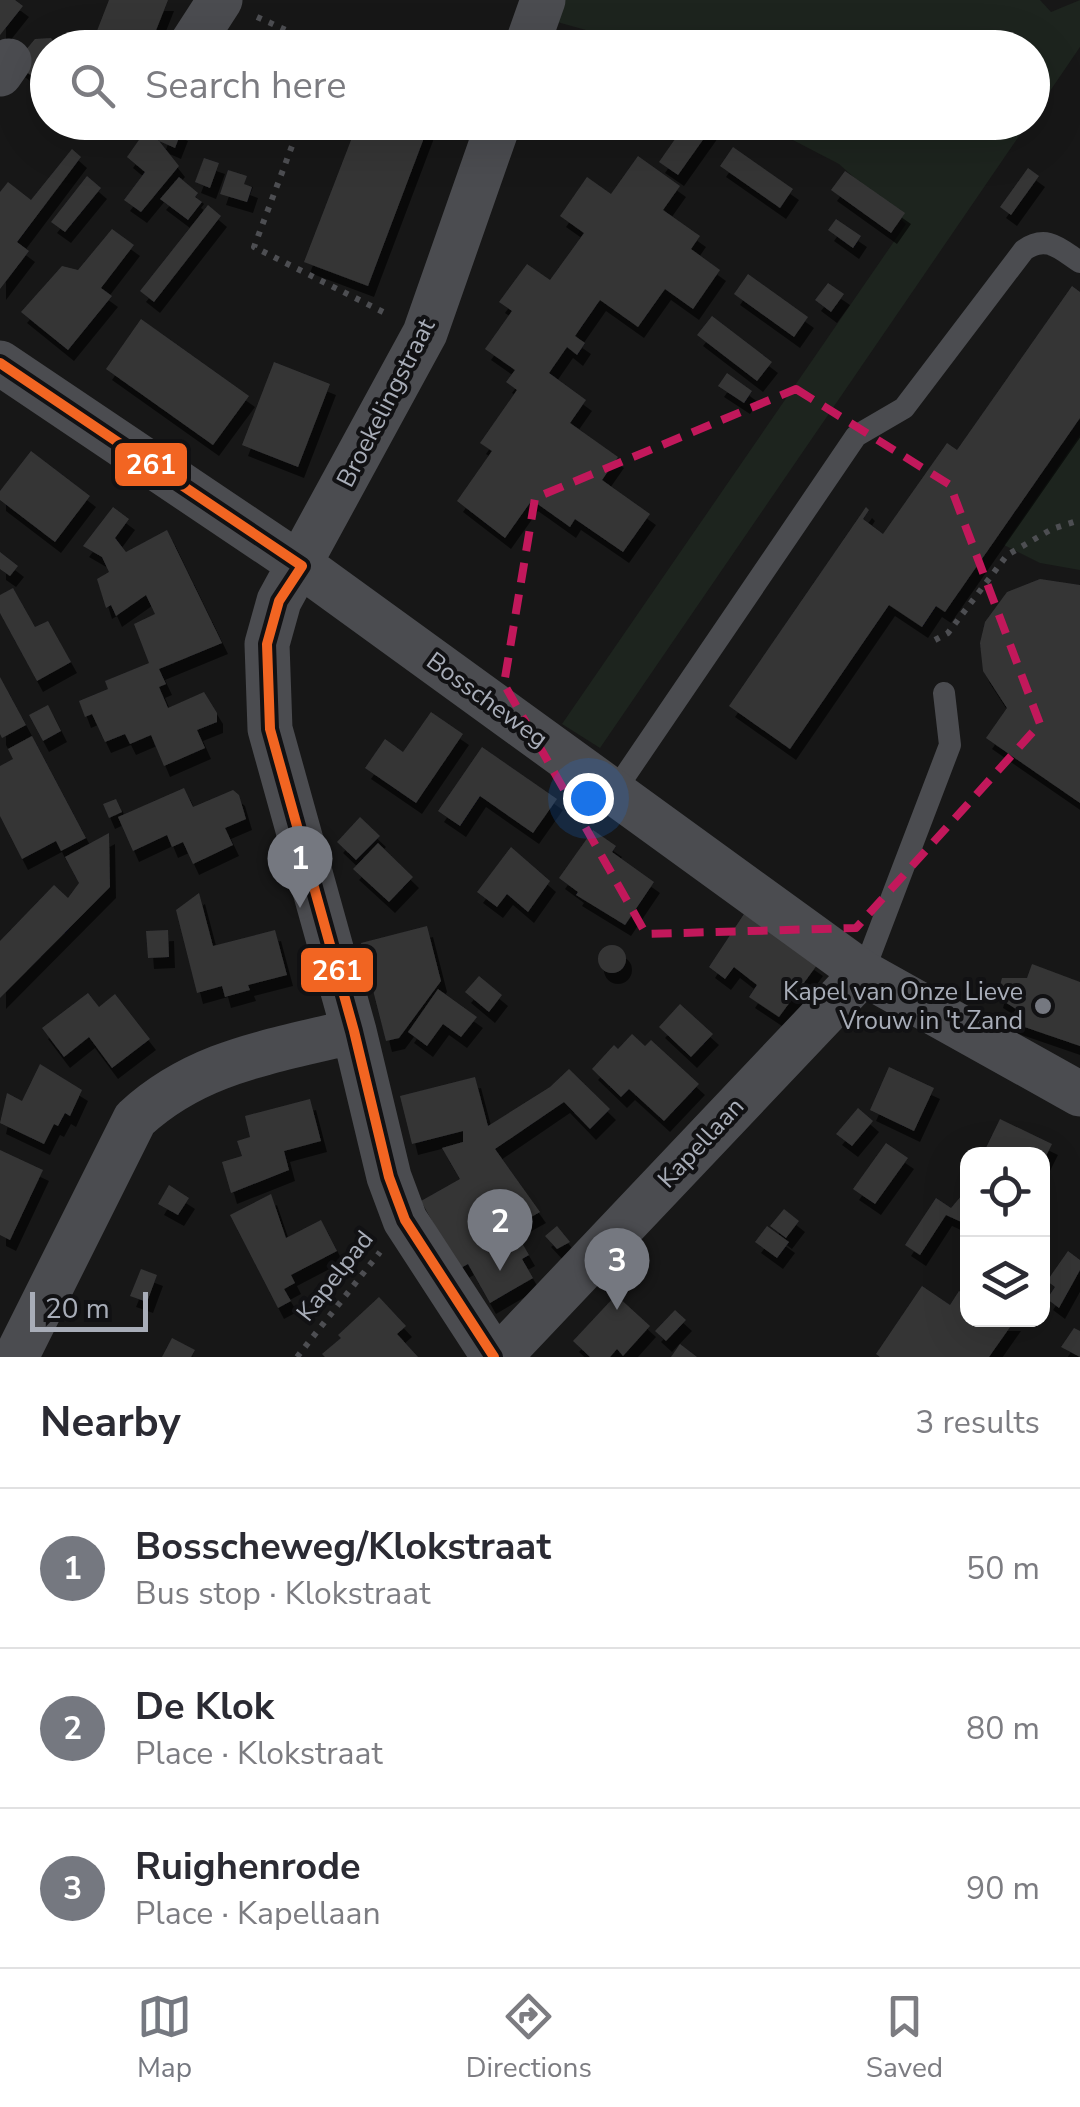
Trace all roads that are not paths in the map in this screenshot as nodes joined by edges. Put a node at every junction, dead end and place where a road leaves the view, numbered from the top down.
1 (220, 0) edge
2 (543, 0) edge
3 (200, 30) edge
4 (532, 30) edge
5 (494, 140) edge
6 (1080, 262) edge
7 (0, 363) edge
8 (302, 566) junction
9 (944, 694) dead end
10 (614, 792) junction
11 (863, 973) junction
12 (354, 1031) junction
13 (1080, 1094) edge
14 (16, 1357) edge
15 (496, 1357) edge

1 - 3 street
2 - 4 street
5 - 8 street, Broekelingstraat
6 - 10 lane
7 - 8 street, Bosscheweg
8 - 10 street, Bosscheweg
8 - 12 street, Broekelingstraat
9 - 11 lane
10 - 11 street, Bosscheweg
11 - 13 street, Bosscheweg
11 - 15 street, Kapellaan
12 - 14 street
12 - 15 street, Broekelingstraat

